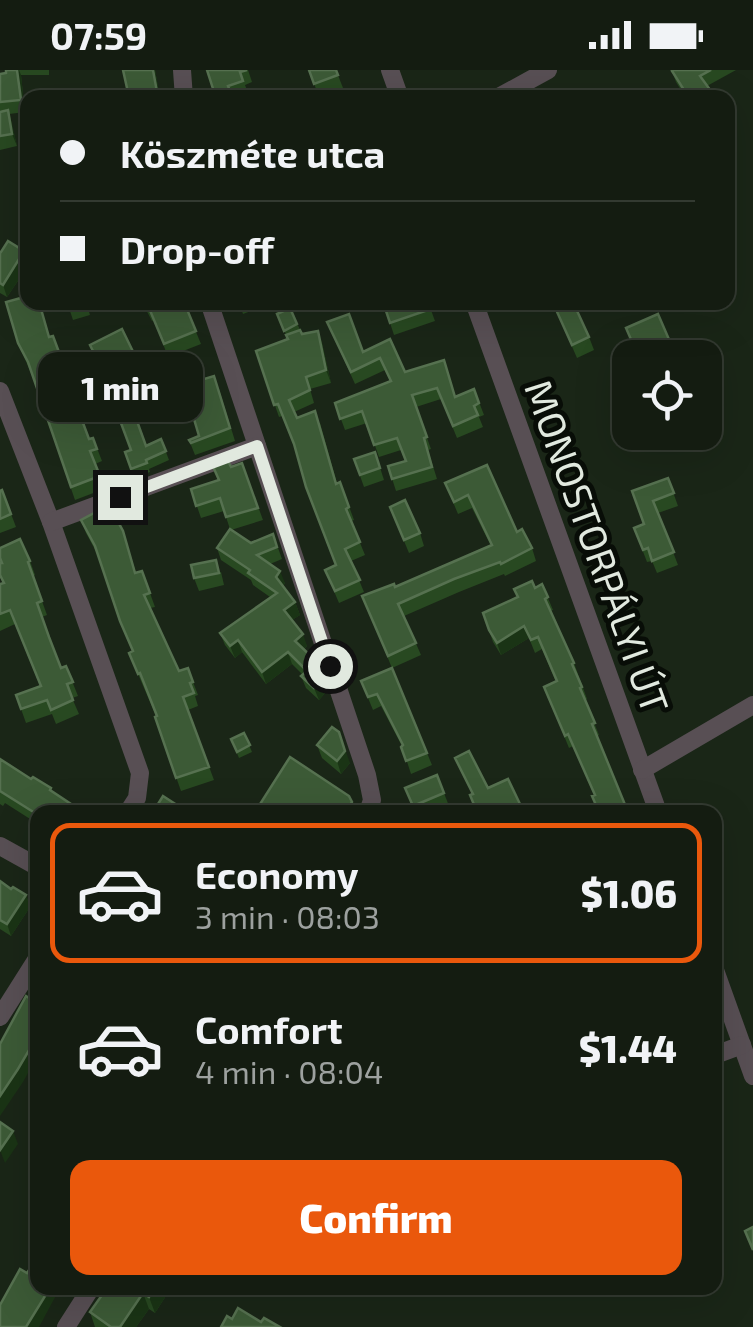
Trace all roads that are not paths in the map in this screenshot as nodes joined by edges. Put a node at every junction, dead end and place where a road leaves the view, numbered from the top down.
1 (548, 70) edge
2 (511, 90) edge
3 (212, 310) edge
4 (477, 310) edge
5 (0, 392) edge
6 (257, 446) junction
7 (51, 522) junction
8 (753, 706) edge
9 (642, 770) junction
10 (132, 805) edge
11 (370, 805) edge
12 (655, 805) edge
13 (0, 846) edge
14 (30, 863) edge
15 (30, 970) edge
16 (722, 989) edge
17 (0, 1017) edge
18 (742, 1044) junction
19 (722, 1051) edge
20 (753, 1076) edge
21 (86, 1295) edge
22 (66, 1327) edge

1 - 2 street
3 - 6 street
4 - 9 street, MONOSTORPÁLYI ÚT
5 - 7 street
6 - 7 street
6 - 11 street
7 - 10 street
8 - 9 street
9 - 12 street, MONOSTORPÁLYI ÚT
13 - 14 street
15 - 17 street
16 - 18 street
18 - 19 street
18 - 20 street
21 - 22 street

